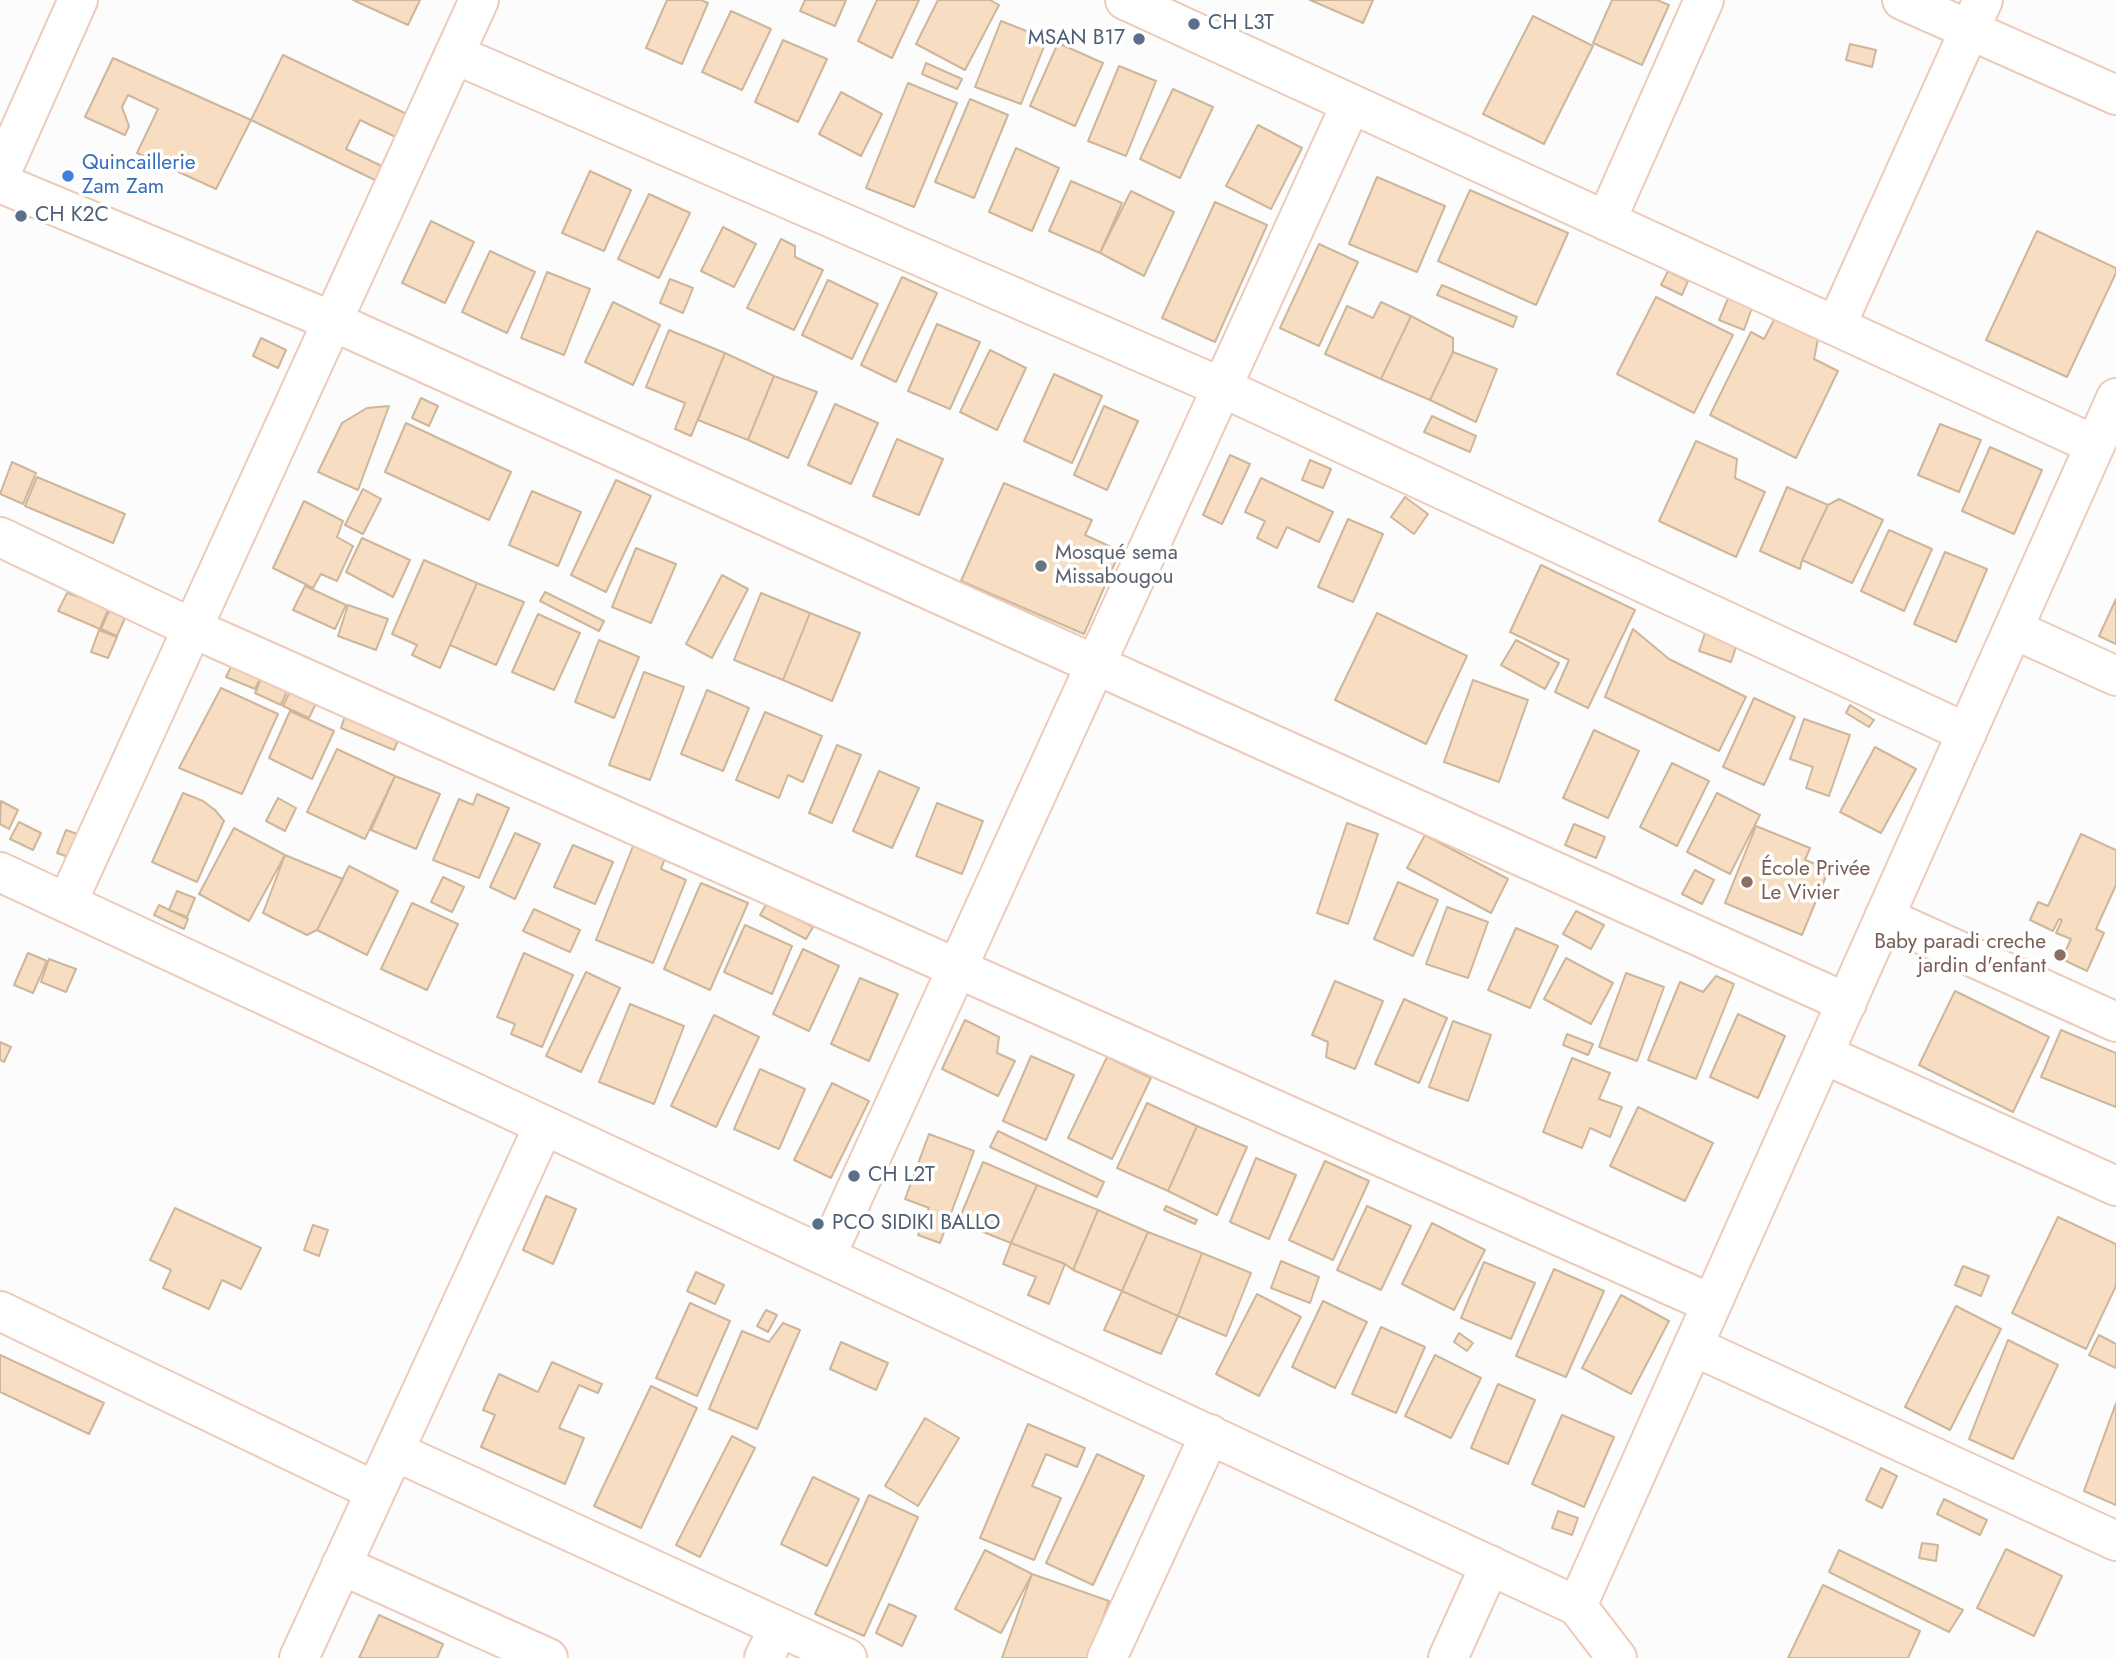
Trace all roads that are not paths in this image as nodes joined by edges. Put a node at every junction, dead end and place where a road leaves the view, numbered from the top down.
1 (78, 0) edge
2 (479, 0) edge
3 (1704, 0) edge
4 (1902, 0) edge
5 (1137, 3) edge
6 (1977, 15) edge
7 (454, 54) junction
8 (2116, 95) edge
9 (1351, 104) junction
10 (0, 174) edge
11 (0, 183) edge
12 (1606, 221) junction
13 (332, 321) junction
14 (1836, 326) junction
15 (1221, 387) junction
16 (2116, 398) edge
17 (2095, 445) junction
18 (0, 537) edge
19 (192, 628) junction
20 (2013, 629) junction
21 (1095, 665) junction
22 (2116, 676) edge
23 (1967, 733) junction
24 (0, 872) edge
25 (66, 903) junction
26 (1884, 917) junction
27 (957, 968) junction
28 (1846, 1003) junction
29 (2116, 1022) edge
30 (1823, 1054) junction
31 (544, 1125) junction
32 (2116, 1186) edge
33 (826, 1256) junction
34 (1712, 1304) junction
35 (0, 1311) edge
36 (1693, 1346) junction
37 (1210, 1434) junction
38 (394, 1451) junction
39 (375, 1491) junction
40 (2116, 1541) edge
41 (341, 1565) junction
42 (1490, 1565) junction
43 (1577, 1606) junction
44 (771, 1642) edge
45 (299, 1658) edge
46 (548, 1658) edge
47 (847, 1658) edge
48 (1107, 1658) edge
49 (1448, 1658) edge
50 (1617, 1658) edge

1 - 10 street
2 - 7 street
3 - 12 street
4 - 6 street
5 - 9 street
6 - 8 street
6 - 14 street
7 - 13 street
7 - 15 street
9 - 12 street
9 - 15 street
11 - 13 street
12 - 14 street
13 - 19 street
13 - 21 street
14 - 17 street
15 - 21 street
15 - 23 street
16 - 17 street
17 - 20 street
18 - 19 street
19 - 25 street
19 - 27 street
20 - 22 street
20 - 23 street
21 - 27 street
21 - 28 street
23 - 26 street
24 - 25 street
25 - 31 street
26 - 28 street
26 - 29 street
27 - 33 street
27 - 34 street
28 - 30 street
30 - 32 street
30 - 34 street
31 - 33 street
31 - 38 street
33 - 37 street
34 - 36 street
35 - 39 street
36 - 40 street
36 - 43 street
37 - 42 street
37 - 48 street
38 - 39 street
38 - 44 street
39 - 41 street
41 - 45 street
41 - 46 street
42 - 43 street
42 - 49 street
43 - 50 street
44 - 47 street

